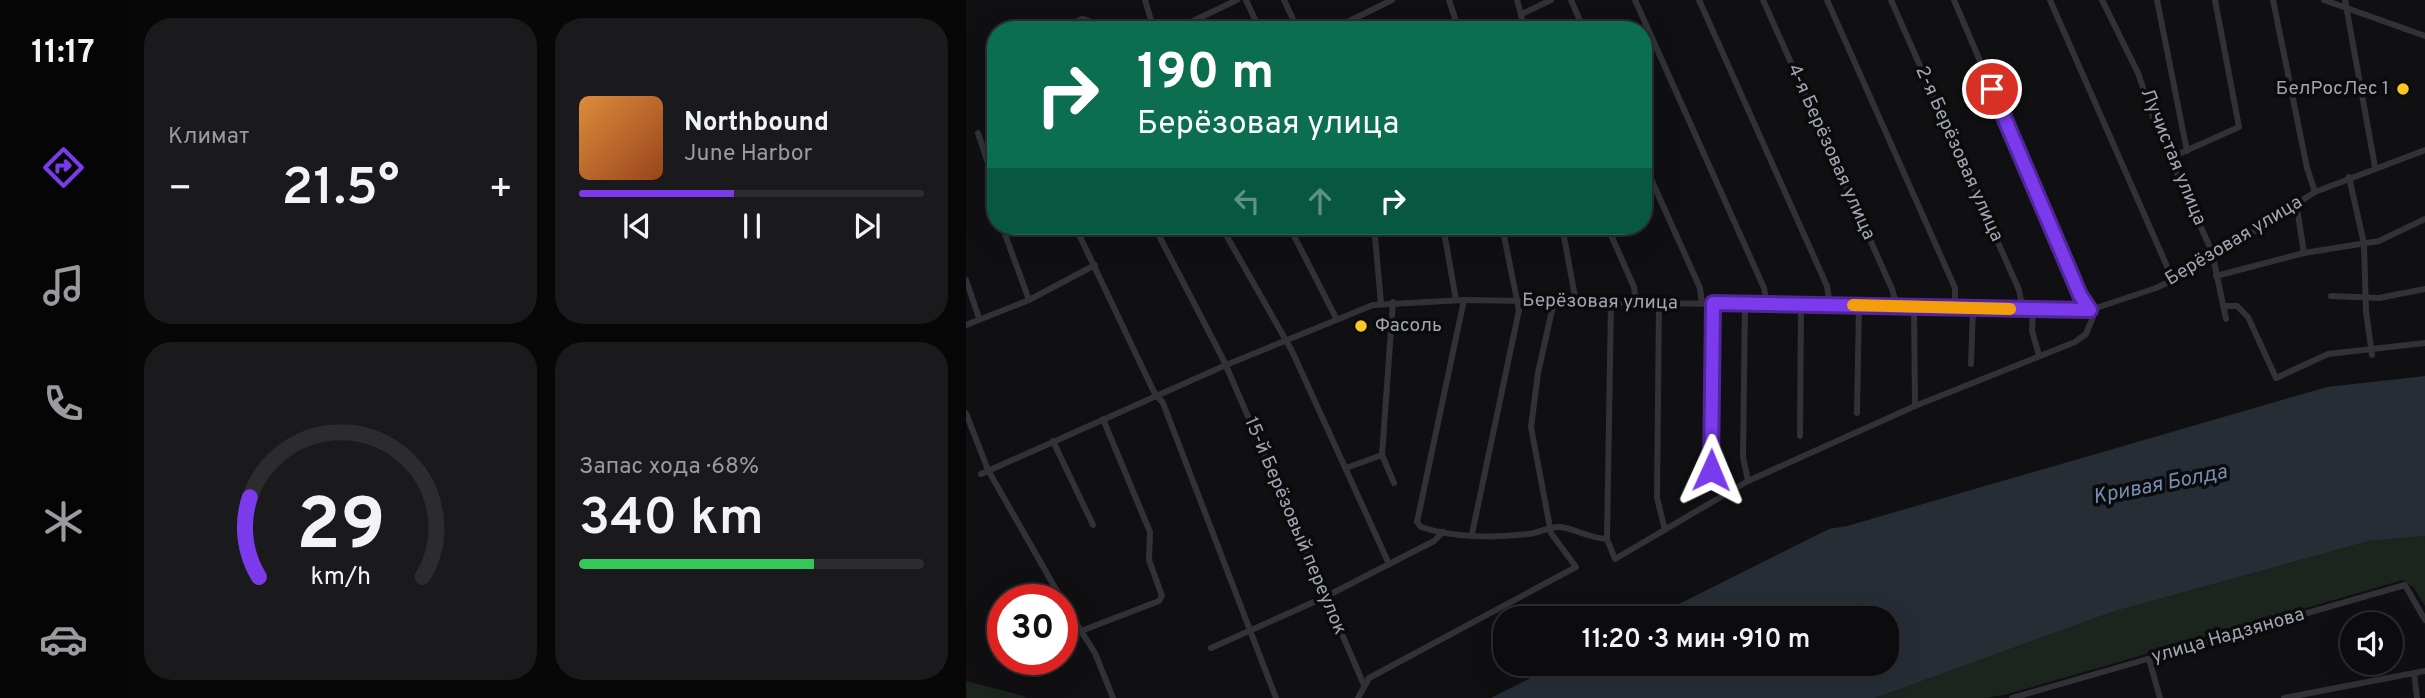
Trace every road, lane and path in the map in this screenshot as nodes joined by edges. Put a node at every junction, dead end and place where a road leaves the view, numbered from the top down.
1 (1145, 0) edge
2 (1237, 0) edge
3 (1246, 0) edge
4 (1284, 0) edge
5 (1392, 0) edge
6 (1450, 0) edge
7 (1517, 0) edge
8 (1551, 0) edge
9 (1571, 0) edge
10 (1635, 0) edge
11 (1699, 0) edge
12 (1763, 0) edge
13 (1827, 0) edge
14 (1891, 0) edge
15 (1954, 0) edge
16 (2050, 0) edge
17 (2102, 0) edge
18 (2157, 0) edge
19 (2215, 0) edge
20 (2273, 0) edge
21 (2324, 0) edge
22 (2345, 0) edge
23 (2346, 9) junction
24 (1522, 14) junction
25 (1151, 21) edge
26 (1193, 21) edge
27 (1256, 21) edge
28 (1294, 21) edge
29 (1349, 21) edge
30 (1456, 21) edge
31 (1523, 21) edge
32 (1580, 21) edge
33 (1644, 21) edge
34 (2425, 36) edge
35 (1652, 38) edge
36 (978, 134) dead end
37 (2425, 144) edge
38 (2187, 151) junction
39 (2423, 151) edge
40 (2172, 158) junction
41 (987, 160) edge
42 (2375, 167) junction
43 (2349, 177) junction
44 (1652, 181) edge
45 (2315, 192) junction
46 (2296, 202) junction
47 (2425, 219) edge
48 (1005, 235) edge
49 (1080, 235) edge
50 (1159, 235) edge
51 (1226, 235) edge
52 (1294, 235) edge
53 (1375, 235) edge
54 (1444, 235) edge
55 (1504, 235) edge
56 (1564, 235) edge
57 (1611, 235) edge
58 (2364, 244) junction
59 (2304, 253) junction
60 (2214, 258) junction
61 (1095, 265) junction
62 (2217, 275) junction
63 (966, 280) edge
64 (2173, 280) junction
65 (2425, 289) edge
66 (2331, 296) dead end
67 (2365, 297) junction
68 (1029, 300) junction
69 (1455, 300) junction
70 (1464, 300) junction
71 (1518, 301) junction
72 (1555, 301) junction
73 (1393, 302) junction
74 (1576, 302) junction
75 (1611, 302) junction
76 (1636, 302) junction
77 (1659, 302) junction
78 (1381, 303) junction
79 (1702, 303) junction
80 (1713, 303) junction
81 (1745, 304) junction
82 (1767, 304) junction
83 (1801, 304) junction
84 (1830, 305) junction
85 (1859, 305) junction
86 (1896, 306) junction
87 (1914, 306) junction
88 (1955, 306) junction
89 (2224, 306) junction
90 (1973, 307) junction
91 (2022, 310) junction
92 (2033, 310) junction
93 (2090, 310) junction
94 (979, 318) junction
95 (1336, 318) junction
96 (2226, 319) dead end
97 (966, 325) edge
98 (1286, 340) junction
99 (2425, 343) edge
100 (2372, 352) junction
101 (2039, 355) junction
102 (1971, 364) dead end
103 (1226, 365) junction
104 (1158, 396) junction
105 (1915, 406) junction
106 (1857, 413) dead end
107 (966, 414) edge
108 (1103, 419) junction
109 (1800, 436) dead end
110 (1054, 441) junction
111 (1382, 455) junction
112 (1346, 468) junction
113 (988, 470) junction
114 (1711, 470) dead end
115 (981, 474) dead end
116 (1748, 481) junction
117 (1394, 483) dead end
118 (1093, 525) dead end
119 (1550, 528) junction
120 (1665, 530) junction
121 (1443, 532) junction
122 (1472, 534) junction
123 (1607, 539) junction
124 (1389, 564) junction
125 (1052, 584) edge
126 (1325, 597) junction
127 (2425, 620) edge
128 (1078, 626) edge
129 (1081, 631) junction
130 (1249, 633) junction
131 (1211, 648) dead end
132 (2149, 659) junction
133 (2425, 671) edge
134 (2414, 673) junction
135 (1364, 685) junction
136 (1112, 698) edge
137 (1276, 698) edge
138 (1359, 698) edge
139 (2012, 698) edge
140 (2160, 698) edge
141 (2284, 698) edge
142 (2417, 698) edge

1 - 25 street
2 - 26 street
3 - 27 street
4 - 28 street
5 - 29 street
6 - 30 street
7 - 24 street
8 - 24 street
9 - 32 street
10 - 33 street
11 - 84 street
12 - 86 street, 4-я Берёзовая улица
13 - 88 street
14 - 91 street, 2-я Берёзовая улица
15 - 93 street
16 - 64 street
17 - 40 street, Лучистая улица
18 - 38 street
19 - 38 street
20 - 45 street
21 - 23 street
22 - 23 street
23 - 34 street
23 - 42 street
24 - 31 street
35 - 82 street
36 - 41 street
37 - 39 street
38 - 40 street
39 - 42 street, Берёзовая улица
40 - 60 street, Лучистая улица
42 - 43 street, Берёзовая улица
43 - 45 street, Берёзовая улица
43 - 58 street
44 - 79 street
45 - 46 street, Берёзовая улица
46 - 59 street
46 - 60 street, Берёзовая улица
47 - 58 street
48 - 68 street
49 - 61 street
50 - 103 street, 15-й Берёзовый переулок
51 - 98 street
52 - 95 street
53 - 78 street
54 - 69 street
55 - 71 street
56 - 74 street
57 - 76 street
58 - 59 street
58 - 67 street
59 - 62 street
60 - 62 street, Лучистая улица
60 - 64 street, Берёзовая улица
61 - 68 street
61 - 104 street
62 - 89 street, Лучистая улица
63 - 94 street
64 - 93 street, Берёзовая улица
65 - 67 street
66 - 67 street
67 - 100 street
68 - 94 street
69 - 70 street, Берёзовая улица
69 - 73 street, Берёзовая улица
70 - 71 street, Берёзовая улица
70 - 121 street
71 - 72 street, Берёзовая улица
71 - 122 street
72 - 74 street, Берёзовая улица
72 - 119 street
73 - 78 street, Берёзовая улица
73 - 111 street
74 - 75 street, Берёзовая улица
75 - 76 street, Берёзовая улица
75 - 123 street
76 - 77 street, Берёзовая улица
77 - 79 street, Берёзовая улица
77 - 120 street
78 - 95 street, Берёзовая улица
79 - 80 street, Берёзовая улица
80 - 81 street, Берёзовая улица
80 - 114 street
81 - 82 street, Берёзовая улица
81 - 116 street
82 - 83 street, Берёзовая улица
83 - 84 street, Берёзовая улица
83 - 109 street
84 - 85 street, Берёзовая улица
85 - 86 street, Берёзовая улица
85 - 106 street
86 - 87 street, Берёзовая улица
87 - 88 street, Берёзовая улица
87 - 105 street
88 - 90 street, Берёзовая улица
89 - 96 street, Лучистая улица
89 - 100 street
90 - 91 street, Берёзовая улица
90 - 102 street
91 - 92 street, Берёзовая улица
92 - 93 street, Берёзовая улица
92 - 101 street
93 - 101 street
94 - 97 street
95 - 98 street, Берёзовая улица
98 - 103 street, Берёзовая улица
98 - 112 street
99 - 100 street
101 - 105 street
103 - 104 street, Берёзовая улица
103 - 126 street, 15-й Берёзовый переулок
104 - 108 street, Берёзовая улица
104 - 130 street
105 - 116 street
107 - 113 street
108 - 110 street, Берёзовая улица
108 - 129 street
110 - 113 street, Берёзовая улица
110 - 118 street
111 - 112 street
111 - 117 street
112 - 124 street
113 - 115 street, Берёзовая улица
113 - 125 street
116 - 120 street
119 - 122 street
119 - 123 street
119 - 135 street
120 - 123 street
121 - 122 street
121 - 124 street
124 - 126 street
126 - 130 street
126 - 135 street, 15-й Берёзовый переулок
127 - 132 street, улица Надзянова
128 - 129 street
129 - 136 street
130 - 131 street
130 - 137 street
132 - 139 street, улица Надзянова
132 - 140 street
133 - 134 street
134 - 141 street
134 - 142 street
135 - 138 street

